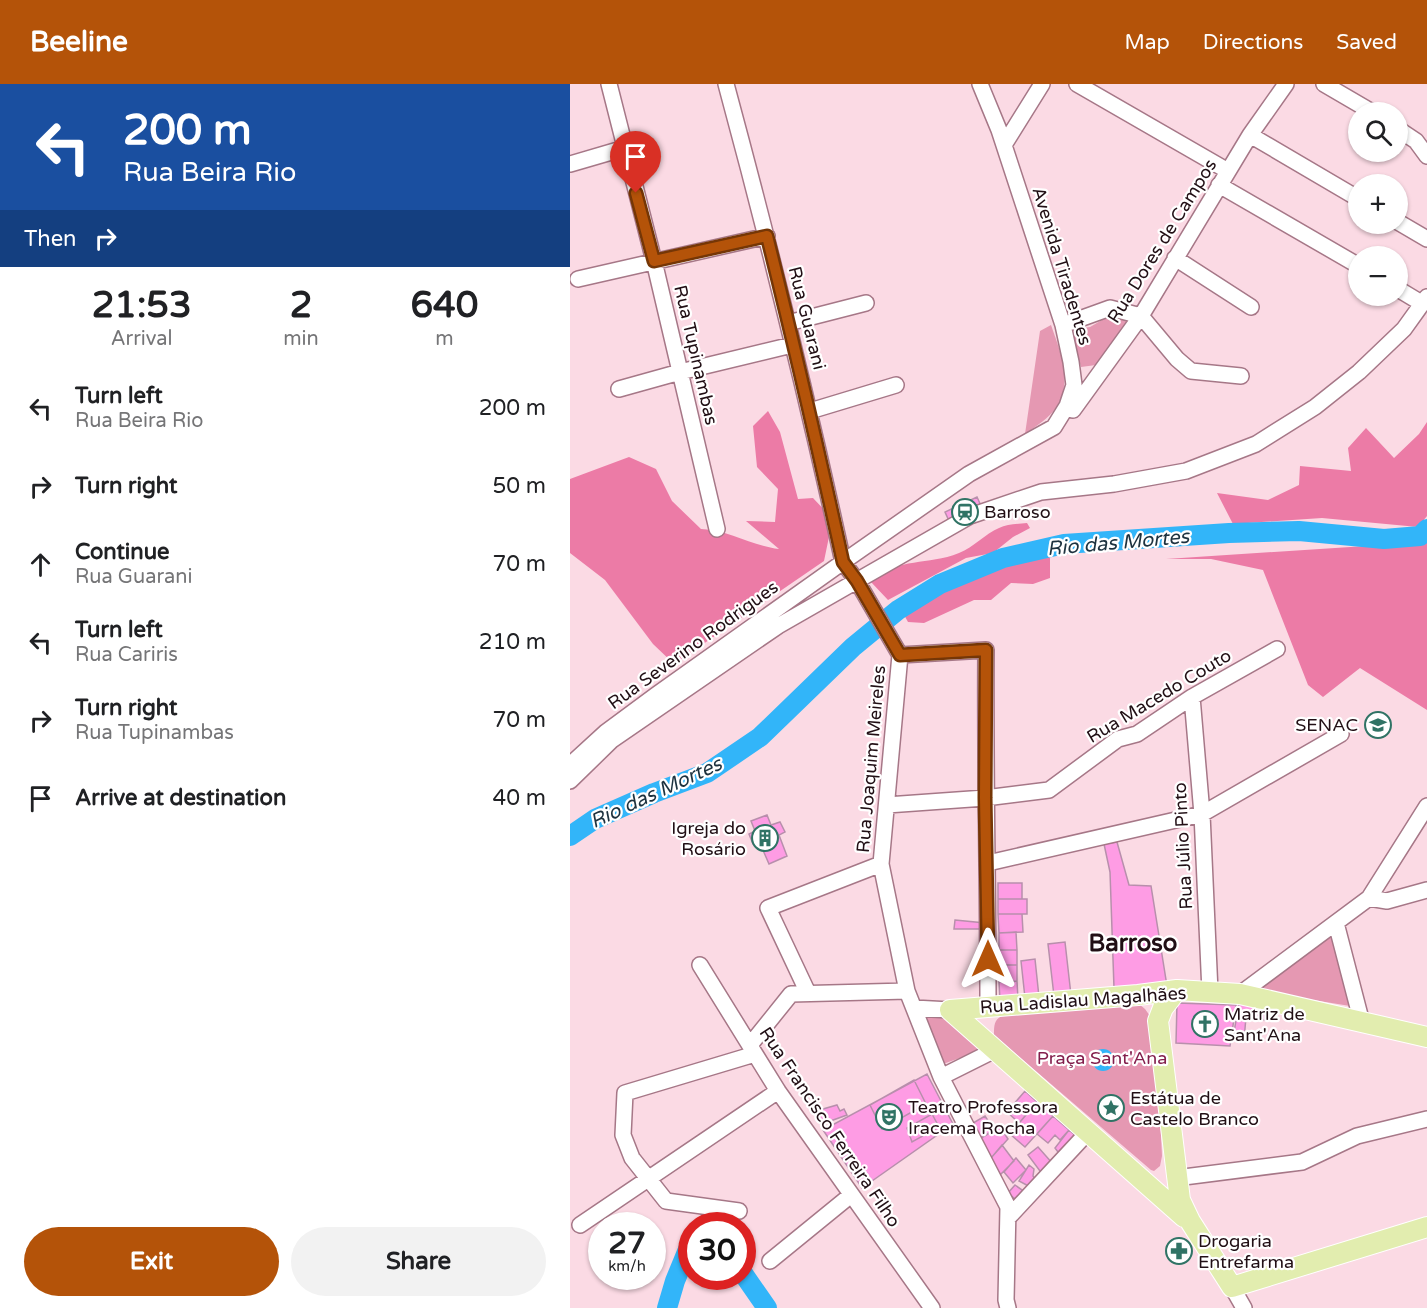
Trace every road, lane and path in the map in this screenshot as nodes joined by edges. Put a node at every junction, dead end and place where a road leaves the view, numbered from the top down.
1 (609, 84) edge
2 (726, 84) edge
3 (980, 84) edge
4 (1042, 84) edge
5 (1077, 84) edge
6 (1286, 84) edge
7 (1324, 84) edge
8 (1355, 102) edge
9 (1408, 134) edge
10 (1250, 135) junction
11 (1422, 142) edge
12 (1004, 145) junction
13 (625, 148) junction
14 (1427, 156) edge
15 (570, 164) edge
16 (1228, 171) junction
17 (1219, 185) junction
18 (1348, 193) edge
19 (1408, 228) edge
20 (767, 236) junction
21 (1427, 239) edge
22 (1175, 258) junction
23 (1348, 260) edge
24 (654, 261) junction
25 (578, 279) dead end
26 (1408, 293) edge
27 (1425, 300) edge
28 (866, 303) dead end
29 (1251, 307) dead end
30 (1141, 316) junction
31 (788, 323) junction
32 (1063, 325) junction
33 (792, 345) junction
34 (680, 372) junction
35 (1241, 376) dead end
36 (896, 385) dead end
37 (619, 389) dead end
38 (1067, 406) junction
39 (810, 411) junction
40 (717, 529) dead end
41 (843, 562) junction
42 (857, 581) junction
43 (1277, 649) dead end
44 (900, 655) junction
45 (1192, 698) junction
46 (1341, 734) dead end
47 (572, 760) edge
48 (570, 781) edge
49 (985, 798) junction
50 (887, 805) junction
51 (1427, 806) edge
52 (1202, 814) junction
53 (988, 863) junction
54 (880, 864) junction
55 (1427, 890) edge
56 (1369, 898) junction
57 (1336, 923) junction
58 (700, 965) dead end
59 (1177, 990) junction
60 (907, 991) junction
61 (1210, 992) junction
62 (808, 993) junction
63 (1240, 994) junction
64 (1132, 996) junction
65 (988, 1007) junction
66 (914, 1008) junction
67 (950, 1010) junction
68 (1158, 1021) junction
69 (1362, 1023) junction
70 (1427, 1038) edge
71 (752, 1050) junction
72 (995, 1050) junction
73 (941, 1077) junction
74 (778, 1091) junction
75 (1427, 1119) edge
76 (1089, 1131) junction
77 (1175, 1171) junction
78 (1135, 1172) junction
79 (649, 1180) junction
80 (852, 1195) junction
81 (739, 1210) dead end
82 (1008, 1218) junction
83 (1190, 1221) junction
84 (580, 1226) dead end
85 (1427, 1227) edge
86 (770, 1261) dead end
87 (1232, 1287) junction
88 (932, 1308) edge
89 (1008, 1308) edge
90 (1244, 1308) edge

1 - 13 street, Rua Tupinambas
2 - 20 street, Rua Guarani
3 - 12 street, Avenida Tiradentes
4 - 12 street
5 - 16 street
6 - 10 street, Rua Dores de Campos
7 - 8 street
9 - 11 street
10 - 16 street, Rua Dores de Campos
10 - 18 street
11 - 14 street
12 - 32 street, Avenida Tiradentes
13 - 15 street
13 - 24 street, Rua Tupinambas
16 - 17 street, Rua Dores de Campos
17 - 22 street, Rua Dores de Campos
17 - 23 street
19 - 21 street
20 - 24 street
20 - 31 street, Rua Guarani
22 - 29 street
22 - 30 street, Rua Dores de Campos
24 - 25 street
24 - 34 street, Rua Tupinambas
26 - 27 street
27 - 42 street
28 - 31 street
30 - 32 street
30 - 35 street
30 - 38 street, Rua Dores de Campos
31 - 33 street, Rua Guarani
32 - 38 street, Avenida Tiradentes
33 - 34 street
33 - 39 street, Rua Guarani
34 - 37 street
34 - 40 street, Rua Tupinambas
36 - 39 street
38 - 41 street, Avenida Tiradentes
39 - 41 street, Rua Guarani
41 - 42 street
41 - 47 street, Rua Severino Rodrigues
42 - 44 street
42 - 48 street
43 - 45 street, Rua Macedo Couto
44 - 49 street
44 - 50 street, Rua Joaquim Meireles
45 - 49 street, Rua Macedo Couto
45 - 52 street, Rua Júlio Pinto
46 - 52 street
49 - 50 street, Rua Macedo Couto
49 - 53 street
50 - 54 street, Rua Joaquim Meireles
51 - 56 street
52 - 53 street
52 - 61 street, Rua Júlio Pinto
53 - 65 street
54 - 60 street, Rua Joaquim Meireles
54 - 62 street
55 - 56 street
56 - 57 street
57 - 63 street
57 - 69 street
58 - 71 street, Rua Francisco Ferreira Filho
59 - 61 main road, Rua Ladislau Magalhães
59 - 64 main road, Rua Ladislau Magalhães
59 - 68 main road
60 - 62 street
60 - 66 street, Rua Joaquim Meireles
61 - 63 main road, Rua Ladislau Magalhães
62 - 71 street
63 - 69 main road, Rua Ladislau Magalhães
64 - 65 main road, Rua Ladislau Magalhães
64 - 68 main road
65 - 67 main road, Rua Ladislau Magalhães
66 - 67 street, Rua Ladislau Magalhães
66 - 73 street, Rua Joaquim Meireles
67 - 72 main road
68 - 77 main road
69 - 70 main road, Rua Ladislau Magalhães
71 - 74 street, Rua Francisco Ferreira Filho
71 - 79 street
72 - 73 street
72 - 76 main road
73 - 82 street, Rua Joaquim Meireles
74 - 79 street
74 - 80 street, Rua Francisco Ferreira Filho
75 - 77 street
76 - 78 main road
76 - 82 street
77 - 78 main road
77 - 83 main road
78 - 83 main road
79 - 81 street
79 - 84 street
80 - 86 street
80 - 88 street, Rua Francisco Ferreira Filho
82 - 89 street, Rua Joaquim Meireles
83 - 87 main road
85 - 87 main road
87 - 90 street

